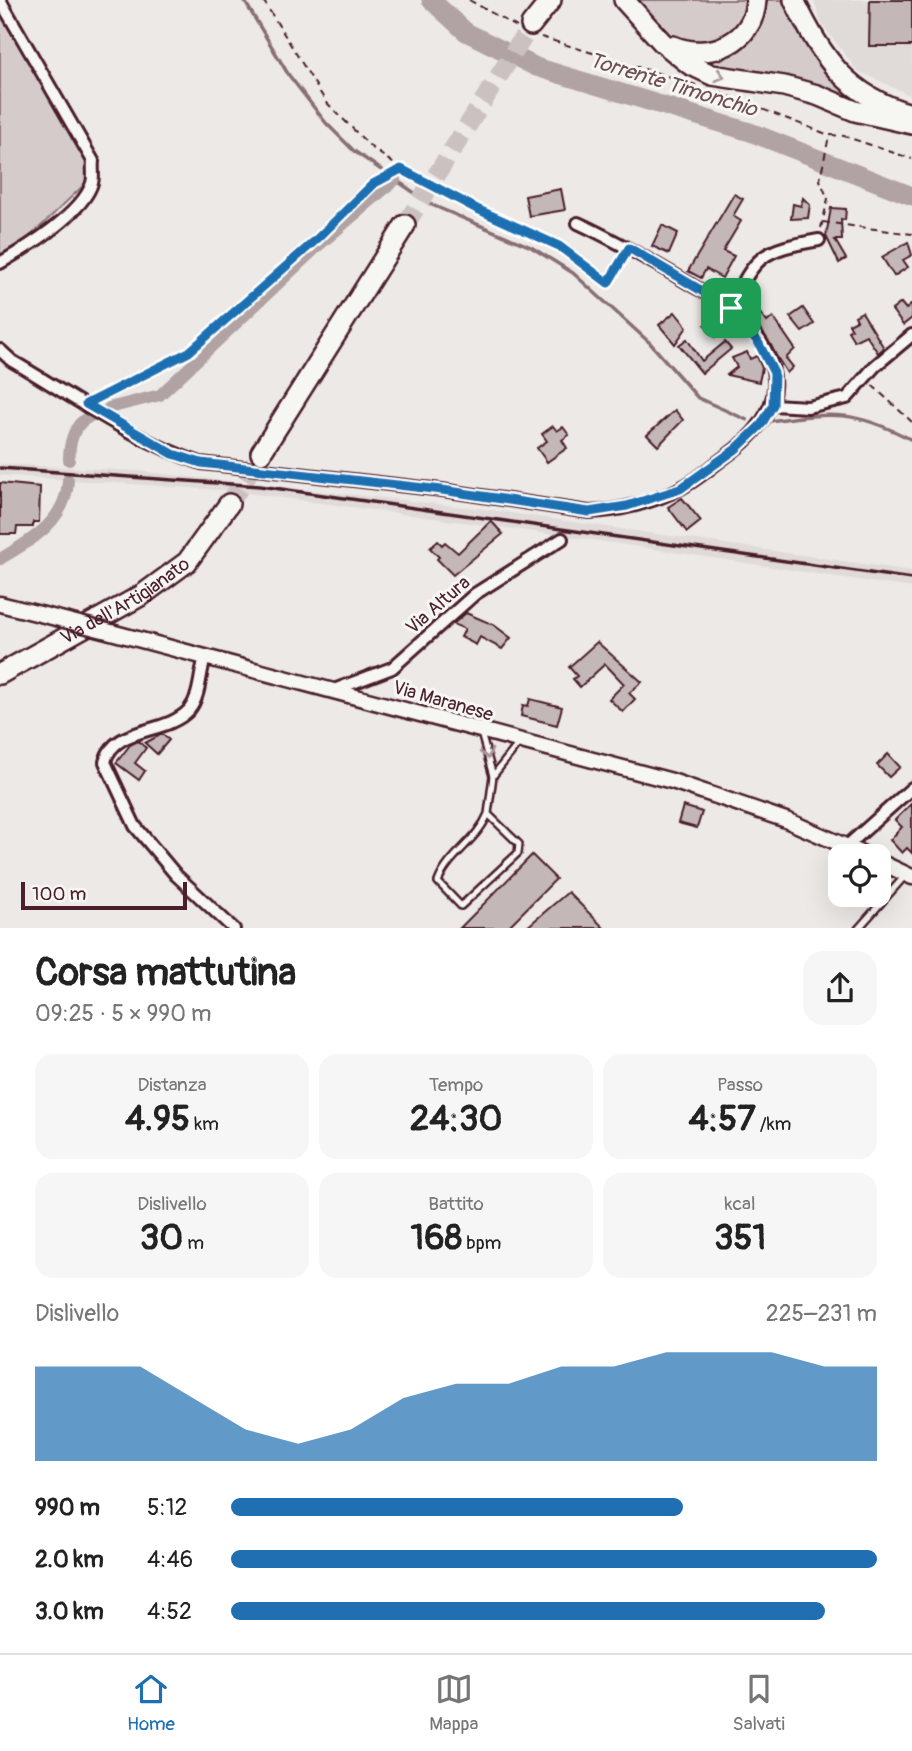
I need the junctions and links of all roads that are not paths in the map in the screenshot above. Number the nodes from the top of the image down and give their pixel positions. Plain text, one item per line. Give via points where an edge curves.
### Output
1 (0, 0) edge
2 (624, 0) edge
3 (756, 0) edge
4 (794, 3) edge
5 (662, 42) junction
6 (912, 114) edge
7 (912, 124) edge
8 (578, 223) dead end
9 (405, 225) tunnel mouth
10 (819, 240) road end
11 (0, 263) edge
12 (731, 308) junction
13 (912, 335) edge
14 (0, 350) edge
15 (771, 409) junction
16 (261, 453) tunnel mouth
17 (229, 504) tunnel mouth
18 (562, 538) dead end
19 (0, 604) edge
20 (205, 658) junction
21 (0, 674) edge
22 (334, 690) junction
23 (481, 732) junction
24 (520, 742) junction
25 (493, 776) junction
26 (912, 788) edge
27 (488, 814) junction
28 (842, 844) edge
29 (849, 844) edge
30 (891, 867) edge
31 (909, 875) edge
32 (233, 928) edge
33 (859, 928) edge

1 - 11 street via 93,161 92,184 79,202 53,228
2 - 5 highway
3 - 5 highway via 750,25 721,49 698,52
4 - 6 highway via 807,31 835,70 879,101
5 -> 7 highway via 712,75 784,86
8 - 12 street
9 - 16 highway
10 - 12 street via 775,248 754,265
12 - 15 street via 758,342 774,373
13 - 15 street via 847,398
14 - 15 street via 173,454 201,463 589,512 618,509 680,489 736,449
17 - 21 highway, Via dell'Artigianato via 187,562 142,595
18 - 22 street, Via Altura via 475,594 392,668
19 - 20 main road, Via Maranese, bridge
20 - 22 main road, Via Maranese
20 - 32 street via 196,698 188,710 178,719 118,741 105,762 135,825 176,874
22 - 23 main road, Via Maranese
23 - 24 main road, Via Maranese
23 -> 25 lane
24 - 25 lane
24 - 28 main road, Via Maranese via 672,781
25 - 27 lane
26 - 29 street
27 - 27 lane via 519,844 518,853 461,906 438,882 443,869 483,828
30 - 31 main road
31 - 33 lane

